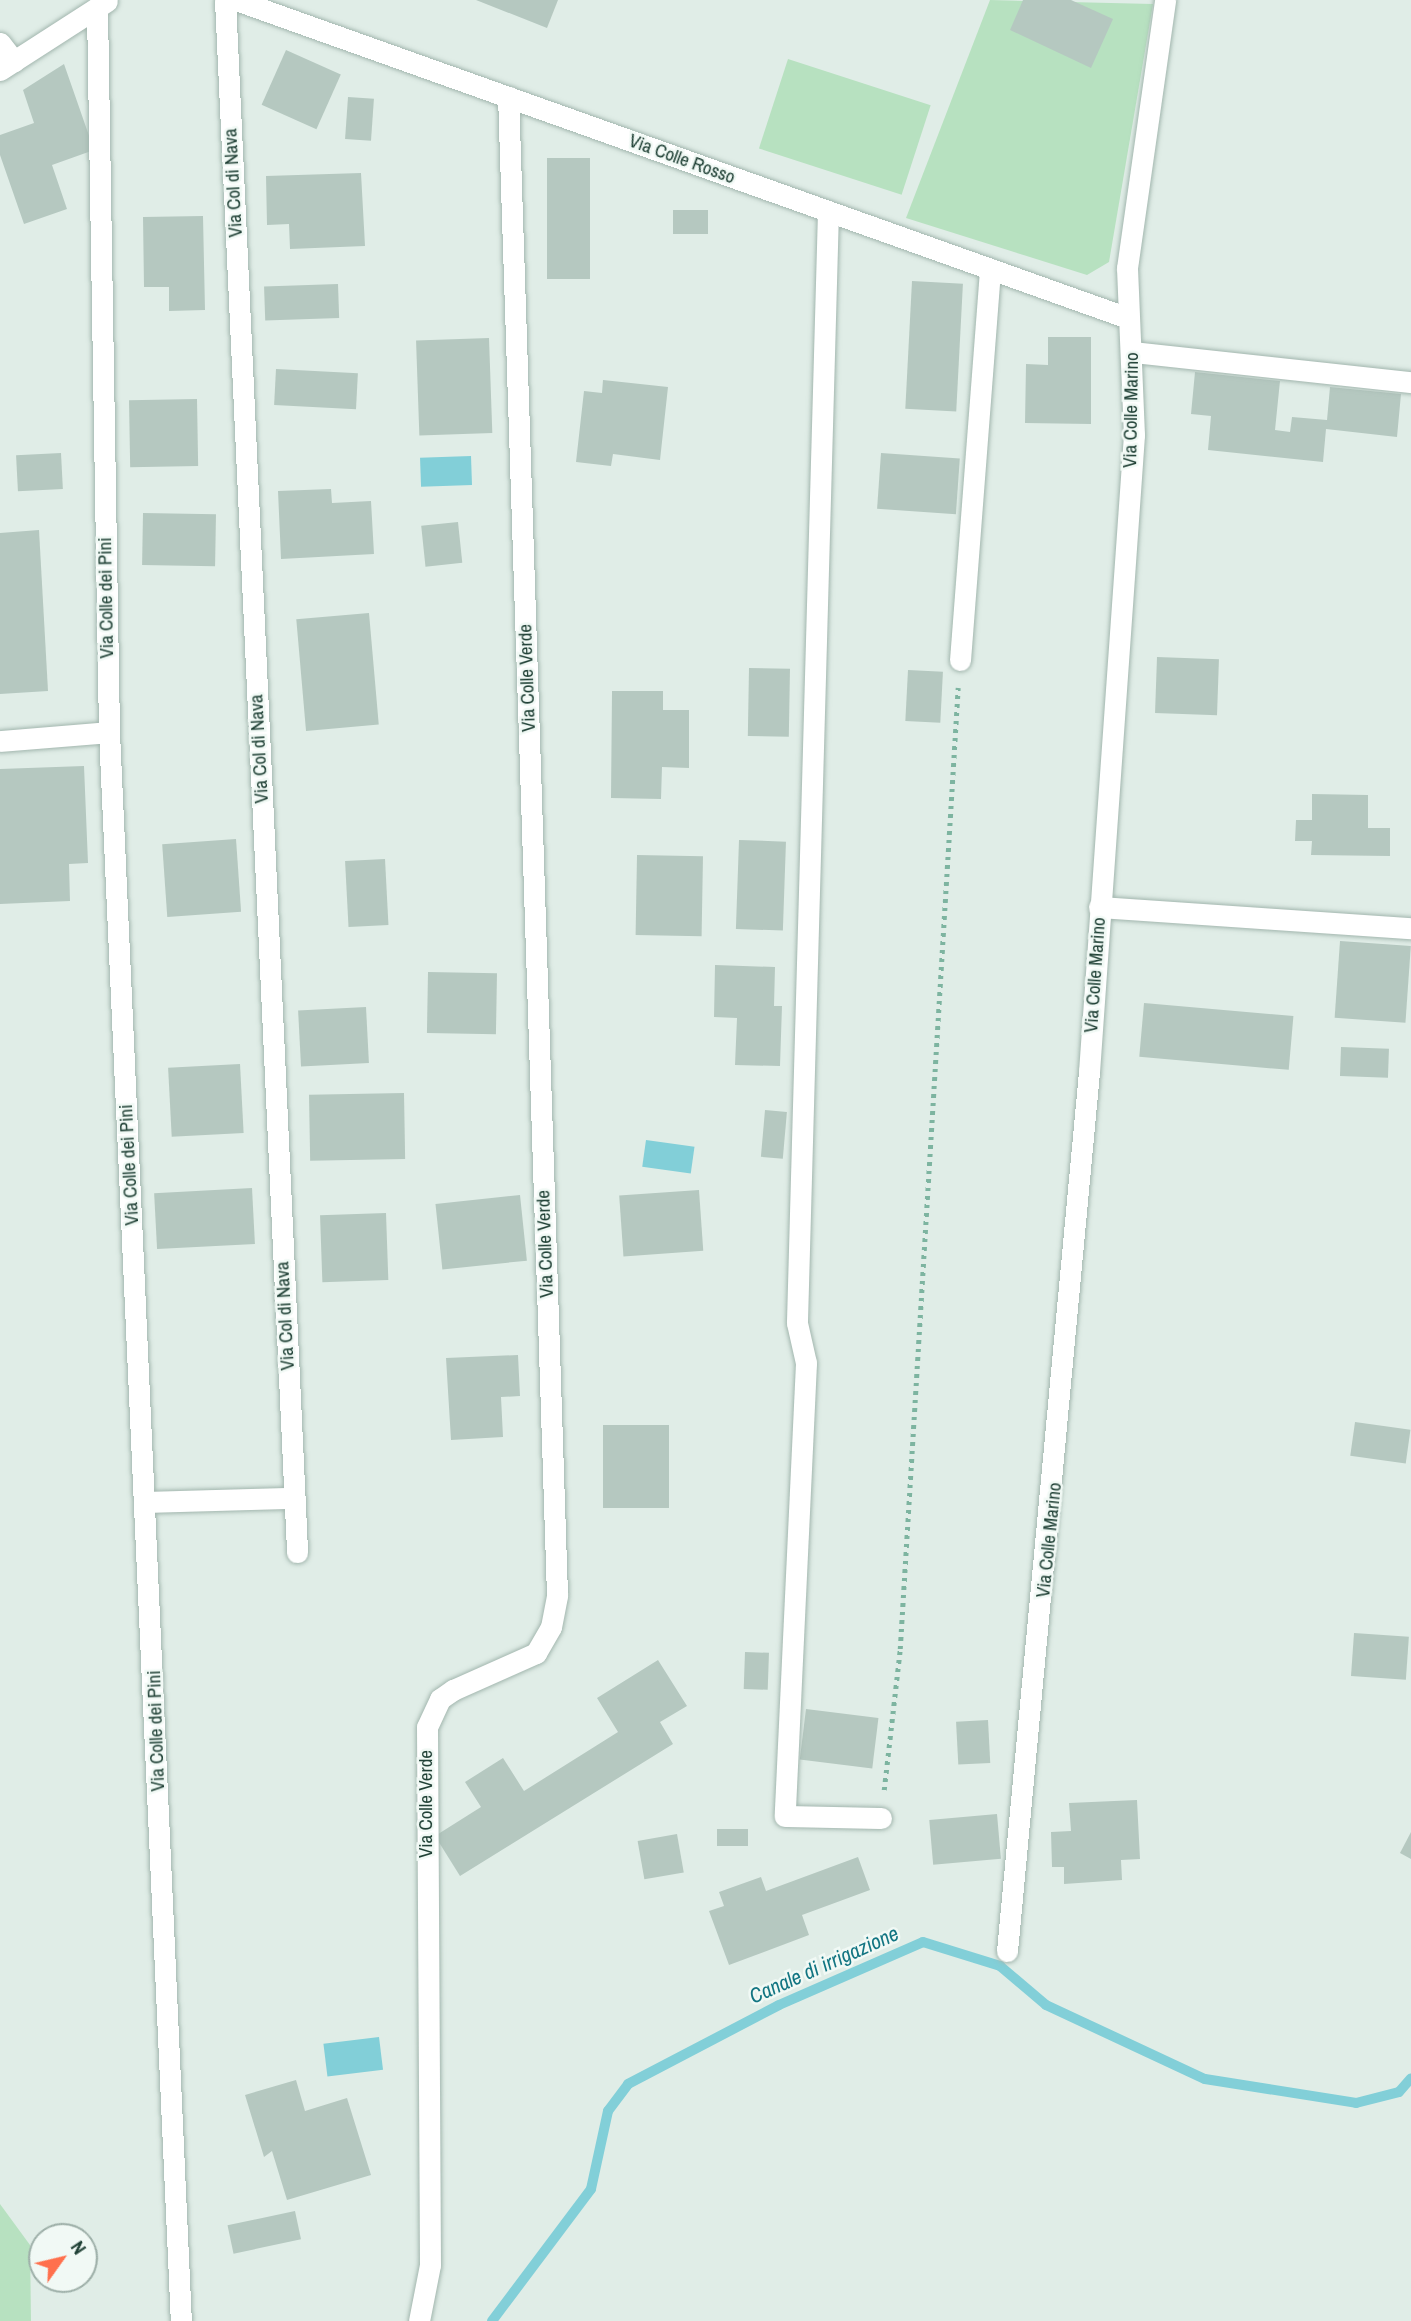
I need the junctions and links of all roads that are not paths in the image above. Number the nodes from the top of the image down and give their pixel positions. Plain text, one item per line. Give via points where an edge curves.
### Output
1 (225, 0) edge
2 (236, 0) edge
3 (1166, 0) edge
4 (103, 4) edge
5 (0, 43) edge
6 (7, 66) edge
7 (508, 97) junction
8 (828, 211) junction
9 (990, 269) junction
10 (1128, 318) junction
11 (1133, 352) junction
12 (1411, 382) edge
13 (960, 660) road end
14 (109, 732) junction
15 (0, 741) edge
16 (1099, 907) junction
17 (1411, 928) edge
18 (293, 1498) junction
19 (146, 1502) junction
20 (297, 1552) dead end
21 (881, 1818) road end
22 (1007, 1951) dead end
23 (181, 2321) edge
24 (419, 2321) edge

1 - 18 street, Via Col di Nava
2 - 7 street, Via Colle Rosso
3 - 10 street, Via Colle Marino via 1127,268
4 - 6 street
4 - 14 street, Via Colle dei Pini
5 - 6 street
7 - 8 street, Via Colle Rosso
7 - 24 street, Via Colle Verde via 557,1595 551,1627 536,1653 453,1690 440,1699 427,1727 430,2265
8 - 9 street, Via Colle Rosso
8 - 21 street via 797,1323 806,1363 785,1816
9 - 10 street, Via Colle Rosso
9 - 13 street
10 - 11 street, Via Colle Marino
11 - 12 street
11 - 16 street, Via Colle Marino via 1134,435
14 - 15 street
14 - 19 street, Via Colle dei Pini
16 - 17 street
16 - 22 street, Via Colle Marino via 1052,1509
18 - 19 street
18 - 20 street, Via Col di Nava
19 - 23 street, Via Colle dei Pini

